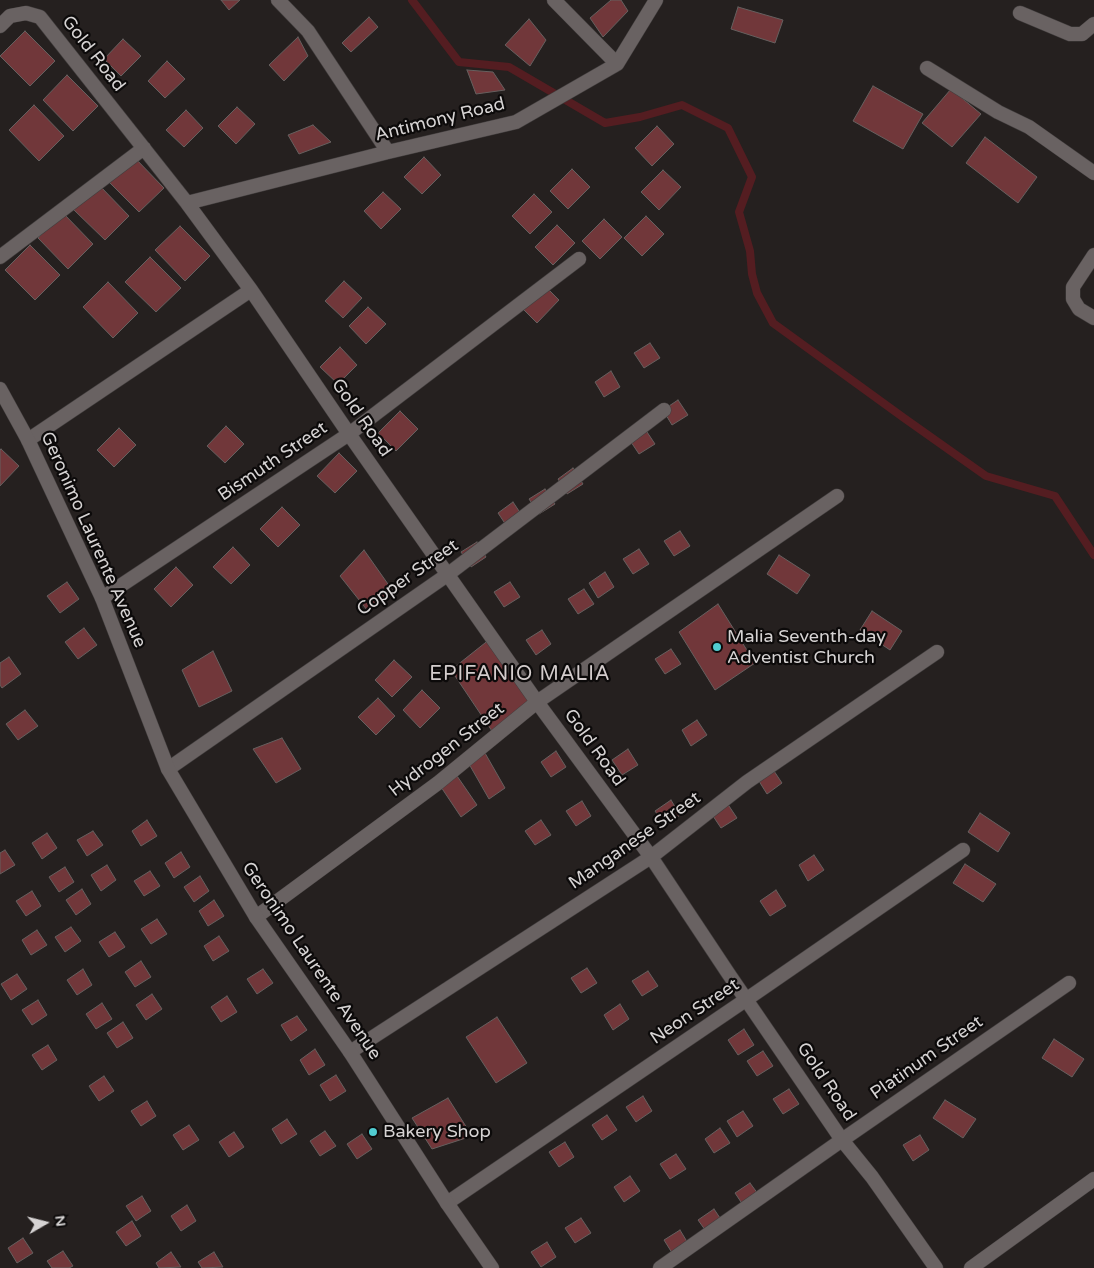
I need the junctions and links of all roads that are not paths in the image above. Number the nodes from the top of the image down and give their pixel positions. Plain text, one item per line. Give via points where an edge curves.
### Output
1 (278, 0) edge
2 (554, 0) edge
3 (656, 0) edge
4 (1020, 13) dead end
5 (1094, 24) edge
6 (0, 26) edge
7 (617, 64) junction
8 (927, 68) dead end
9 (144, 148) junction
10 (388, 152) junction
11 (1094, 172) edge
12 (187, 203) junction
13 (1094, 255) edge
14 (0, 257) edge
15 (579, 259) dead end
16 (251, 290) junction
17 (1094, 318) edge
18 (0, 389) edge
19 (664, 410) dead end
20 (349, 434) junction
21 (28, 440) junction
22 (837, 496) dead end
23 (447, 575) junction
24 (102, 598) junction
25 (937, 652) dead end
26 (537, 702) junction
27 (168, 769) junction
28 (963, 850) dead end
29 (651, 857) junction
30 (256, 917) junction
31 (1069, 983) dead end
32 (747, 999) junction
33 (350, 1052) junction
34 (842, 1140) junction
35 (1094, 1179) edge
36 (447, 1203) junction
37 (492, 1268) edge
38 (660, 1268) edge
39 (936, 1268) edge
40 (971, 1268) edge

1 - 10 street via 308,31
2 - 7 street
3 - 7 street, Antimony Road
4 - 5 street via 1070,34 1082,34
6 - 9 street, Gold Road via 10,16 26,13 40,17
7 - 10 street, Antimony Road via 516,122
8 - 11 street via 998,112 1029,127
9 - 12 street, Gold Road
9 - 14 street
10 - 12 street, Antimony Road
12 - 16 street, Gold Road
13 - 17 street via 1073,287 1073,299 1079,309
15 - 20 street, Bismuth Street
16 - 20 street, Gold Road
16 - 21 street
18 - 21 street, Geronimo Laurente Avenue
19 - 23 street, Copper Street
20 - 23 street, Gold Road
20 - 24 street, Bismuth Street
21 - 24 street, Geronimo Laurente Avenue
22 - 26 street, Hydrogen Street
23 - 26 street, Gold Road
23 - 27 street, Copper Street
24 - 27 street, Geronimo Laurente Avenue
25 - 29 street, Manganese Street via 747,782
26 - 29 street, Gold Road
26 - 30 street, Hydrogen Street via 438,783
27 - 30 street, Geronimo Laurente Avenue
28 - 32 street, Neon Street
29 - 32 street, Gold Road
29 - 33 street, Manganese Street
30 - 33 street, Geronimo Laurente Avenue
31 - 34 street, Platinum Street
32 - 34 street, Gold Road
32 - 36 street, Neon Street
33 - 36 street, Geronimo Laurente Avenue
34 - 38 street, Platinum Street
34 - 39 street, Gold Road
35 - 40 street
36 - 37 street, Geronimo Laurente Avenue

